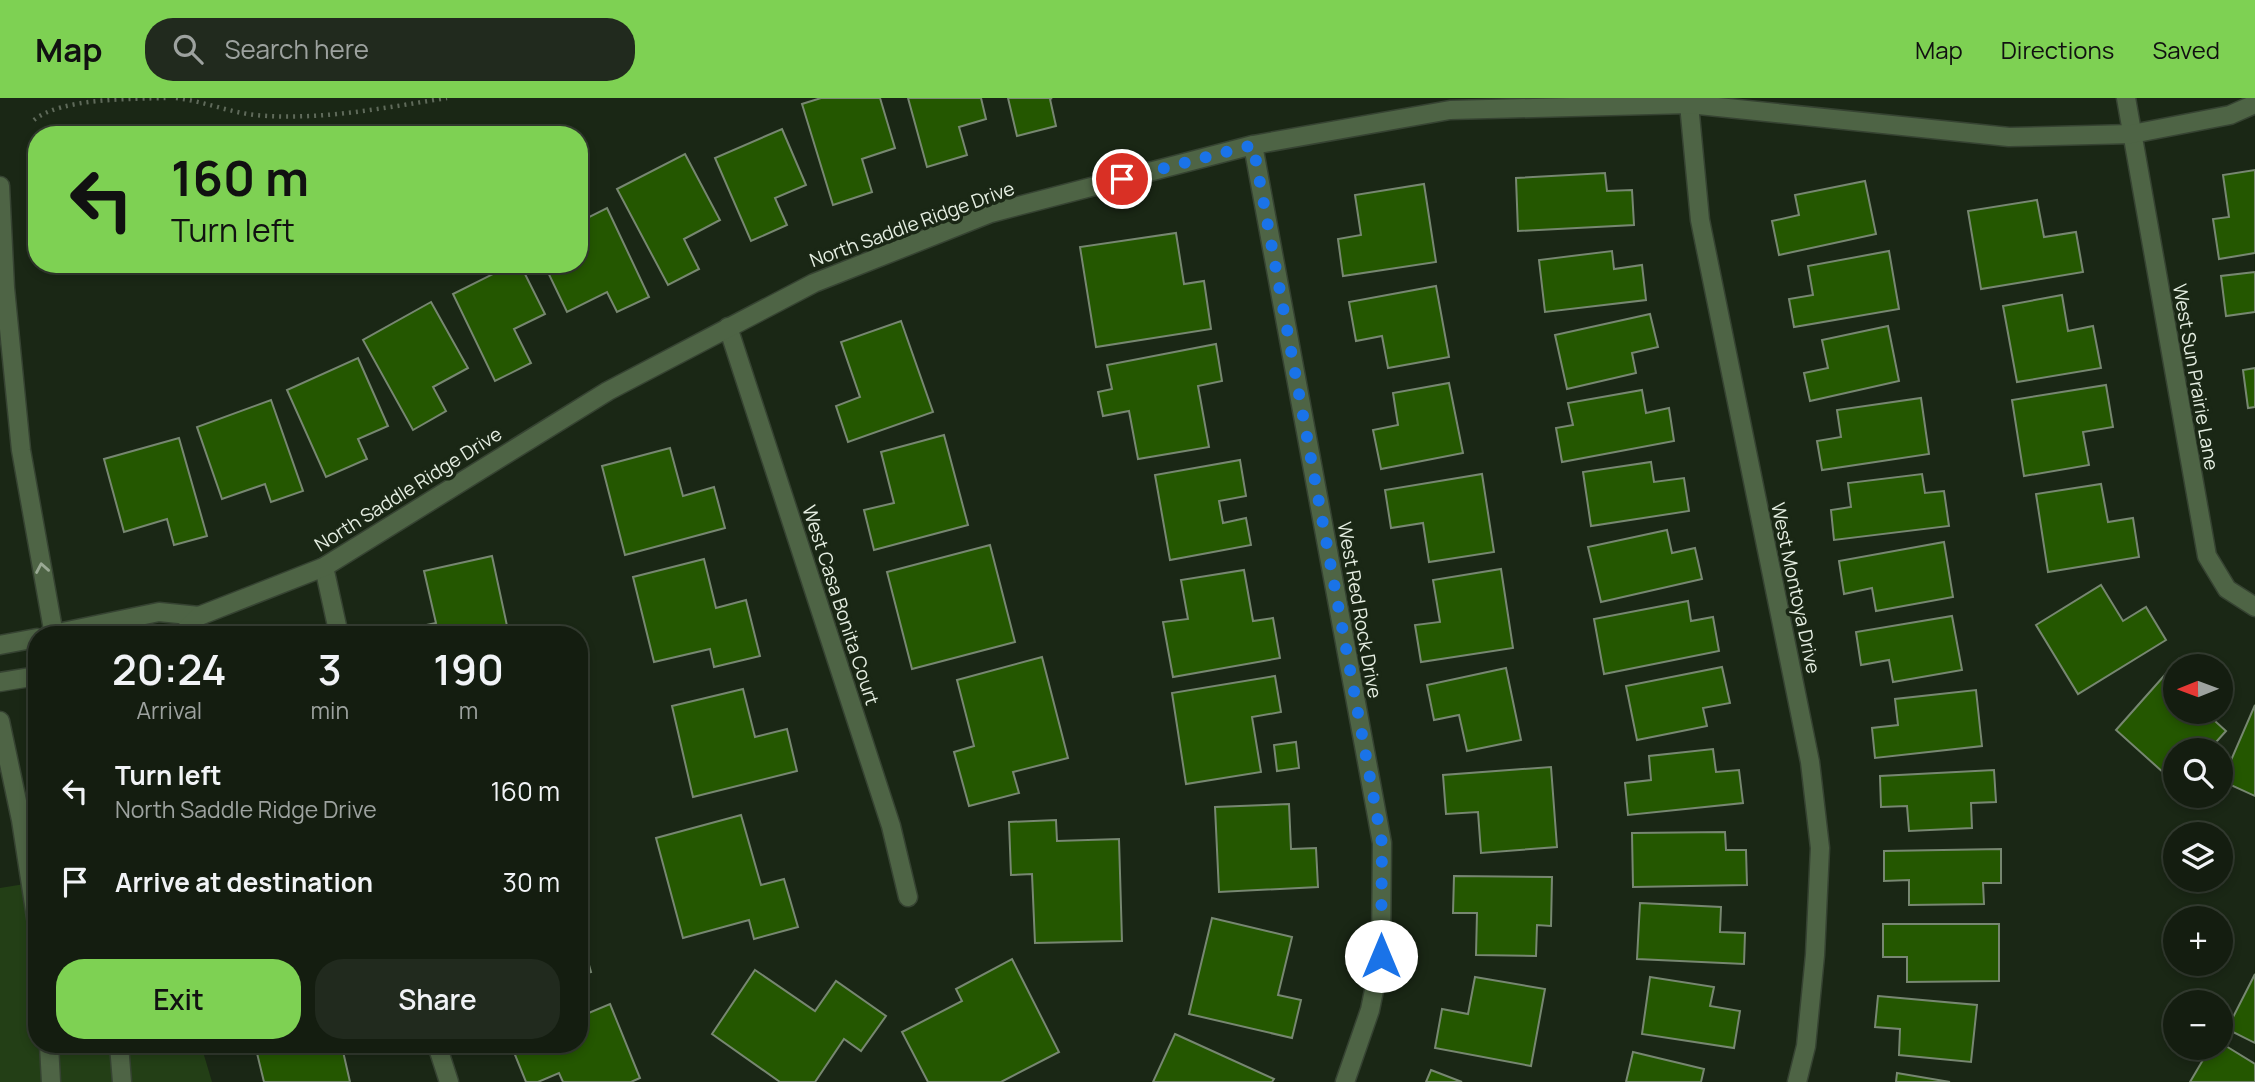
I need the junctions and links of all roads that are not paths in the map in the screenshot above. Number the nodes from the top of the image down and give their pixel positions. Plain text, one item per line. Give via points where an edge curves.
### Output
1 (2126, 98) edge
2 (1689, 104) junction
3 (2255, 104) edge
4 (2132, 134) junction
5 (1253, 145) junction
6 (0, 186) edge
7 (728, 327) junction
8 (324, 567) junction
9 (2255, 607) edge
10 (199, 616) junction
11 (47, 626) edge
12 (94, 626) edge
13 (190, 626) edge
14 (338, 626) edge
15 (28, 640) edge
16 (0, 646) edge
17 (28, 677) edge
18 (0, 682) edge
19 (0, 721) edge
20 (28, 866) edge
21 (908, 897) dead end
22 (49, 1053) edge
23 (120, 1053) edge
24 (440, 1053) edge
25 (51, 1082) edge
26 (122, 1082) edge
27 (449, 1082) edge
28 (1345, 1082) edge
29 (1797, 1082) edge

1 - 4 street, West Sun Prairie Lane
2 - 4 street, North Saddle Ridge Drive via 2009,137
2 - 5 street, North Saddle Ridge Drive via 1450,110
2 - 29 street, West Montoya Drive via 1700,220 1810,762 1820,848 1815,955 1806,1046
3 - 4 street, North Saddle Ridge Drive via 2230,115
4 - 9 street, West Sun Prairie Lane via 2207,556 2227,589
5 - 7 street, North Saddle Ridge Drive via 991,214 814,283
5 - 28 street, West Red Rock Drive via 1382,843 1381,956 1370,1010
11 -> 6 street via 21,450
7 - 8 street, North Saddle Ridge Drive via 608,391
7 - 21 street, West Casa Bonita Court via 891,826
8 - 10 street, North Saddle Ridge Drive
8 - 14 street
10 - 12 street, North Saddle Ridge Drive via 159,612
10 - 13 street, North Saddle Ridge Drive
15 - 16 street, North Saddle Ridge Drive
17 - 18 street
19 - 20 street
22 - 25 street
23 - 26 street
24 - 27 street

